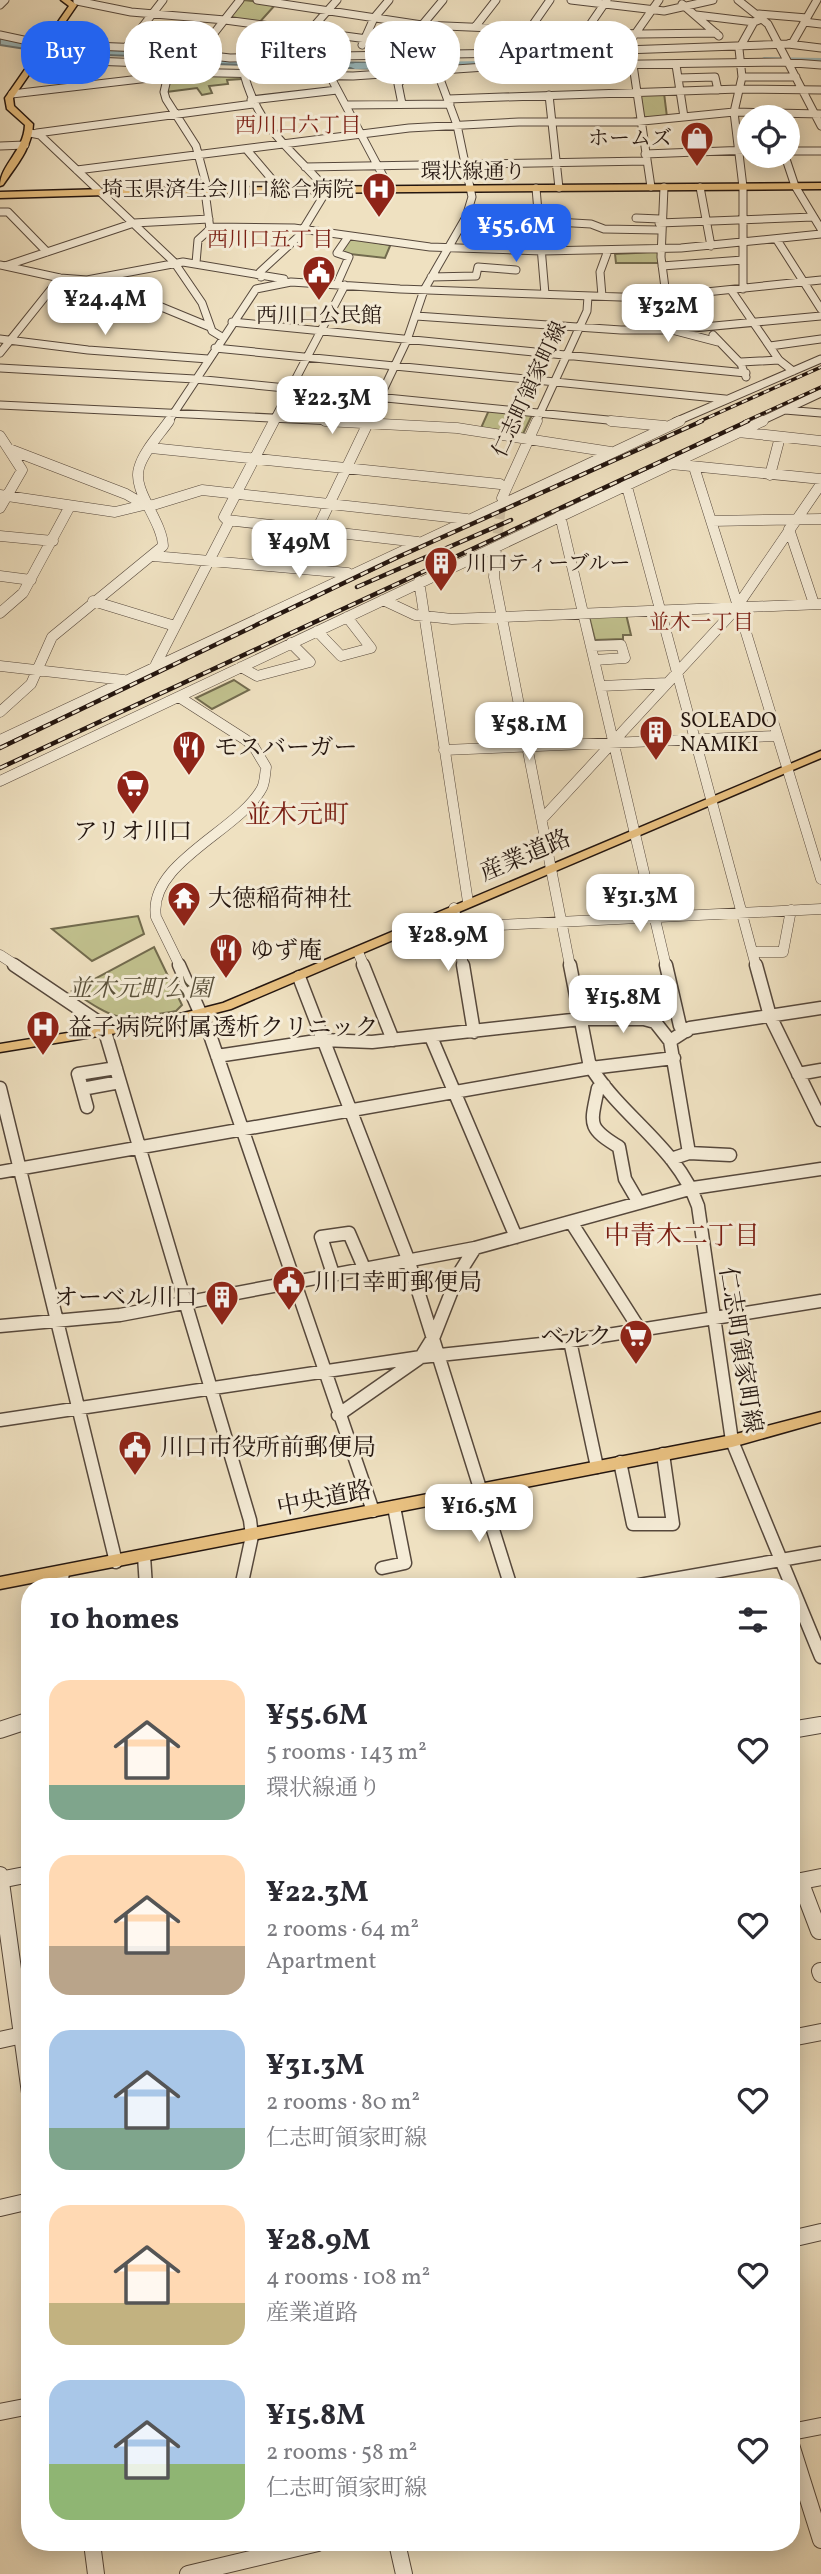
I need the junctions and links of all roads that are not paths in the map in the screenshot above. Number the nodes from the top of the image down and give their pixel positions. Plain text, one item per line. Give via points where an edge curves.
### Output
1 (65, 0) edge
2 (163, 0) edge
3 (240, 0) edge
4 (257, 0) edge
5 (337, 0) edge
6 (389, 0) edge
7 (443, 0) edge
8 (496, 0) edge
9 (550, 0) edge
10 (571, 0) edge
11 (659, 0) edge
12 (675, 0) edge
13 (713, 0) edge
14 (738, 0) edge
15 (817, 0) edge
16 (76, 2) edge
17 (605, 2) edge
18 (686, 6) junction
19 (652, 9) junction
20 (328, 10) junction
21 (150, 14) junction
22 (696, 15) junction
23 (761, 17) junction
24 (374, 18) junction
25 (225, 20) junction
26 (806, 20) junction
27 (63, 21) edge
28 (145, 21) edge
29 (318, 21) edge
30 (373, 21) edge
31 (395, 21) edge
32 (425, 21) edge
33 (480, 21) edge
34 (534, 21) edge
35 (592, 21) edge
36 (236, 22) edge
37 (754, 22) junction
38 (222, 24) edge
39 (821, 24) edge
40 (638, 31) edge
41 (716, 33) junction
42 (638, 34) edge
43 (0, 36) edge
44 (365, 42) edge
45 (21, 43) edge
46 (784, 45) junction
47 (821, 48) edge
48 (638, 51) edge
49 (739, 56) junction
50 (351, 57) edge
51 (354, 57) junction
52 (365, 57) edge
53 (821, 59) edge
54 (638, 60) edge
55 (786, 60) junction
56 (638, 65) edge
57 (677, 65) junction
58 (821, 65) edge
59 (742, 77) junction
60 (796, 77) junction
61 (678, 78) junction
62 (124, 79) edge
63 (21, 82) edge
64 (167, 84) edge
65 (247, 84) edge
66 (334, 84) edge
67 (398, 84) edge
68 (442, 84) edge
69 (635, 84) edge
70 (739, 89) junction
71 (337, 90) junction
72 (718, 90) junction
73 (802, 90) junction
74 (821, 90) edge
75 (0, 91) edge
76 (680, 91) junction
77 (13, 93) junction
78 (636, 93) junction
79 (549, 95) junction
80 (449, 101) junction
81 (252, 102) junction
82 (402, 104) junction
83 (4, 105) edge
84 (346, 105) junction
85 (734, 112) junction
86 (737, 112) edge
87 (177, 114) junction
88 (800, 114) edge
89 (818, 114) edge
90 (684, 117) junction
91 (552, 121) junction
92 (639, 122) junction
93 (457, 125) junction
94 (821, 126) edge
95 (33, 133) junction
96 (362, 135) junction
97 (737, 140) edge
98 (25, 145) junction
99 (284, 145) junction
100 (0, 146) edge
101 (247, 150) junction
102 (737, 150) edge
103 (800, 150) edge
104 (821, 151) edge
105 (198, 156) junction
106 (645, 158) junction
107 (556, 163) junction
108 (466, 164) junction
109 (378, 165) junction
110 (305, 167) junction
111 (740, 168) edge
112 (789, 168) edge
113 (5, 169) edge
114 (77, 170) junction
115 (0, 183) edge
116 (795, 186) junction
117 (821, 186) edge
118 (650, 187) junction
119 (664, 187) junction
120 (700, 187) junction
121 (743, 187) junction
122 (471, 188) junction
123 (536, 188) junction
124 (559, 188) junction
125 (390, 189) junction
126 (281, 190) junction
127 (327, 190) junction
128 (207, 191) junction
129 (100, 192) junction
130 (0, 195) edge
131 (0, 212) edge
132 (466, 217) junction
133 (813, 217) junction
134 (636, 218) dead end
135 (743, 220) junction
136 (705, 221) junction
137 (539, 222) junction
138 (134, 223) junction
139 (209, 223) junction
140 (659, 224) junction
141 (302, 229) junction
142 (821, 231) edge
143 (348, 237) junction
144 (777, 240) junction
145 (744, 243) junction
146 (711, 246) junction
147 (448, 248) junction
148 (514, 249) junction
149 (541, 250) junction
150 (661, 250) junction
151 (47, 252) junction
152 (607, 253) junction
153 (743, 260) junction
154 (174, 262) junction
155 (195, 262) junction
156 (2, 265) edge
157 (663, 266) junction
158 (516, 270) junction
159 (261, 274) junction
160 (431, 277) junction
161 (60, 278) junction
162 (109, 278) junction
163 (508, 280) dead end
164 (821, 280) edge
165 (291, 282) junction
166 (803, 282) junction
167 (341, 285) junction
168 (256, 289) junction
169 (743, 289) junction
170 (424, 290) junction
171 (731, 290) junction
172 (545, 294) junction
173 (588, 296) junction
174 (601, 296) junction
175 (665, 297) junction
176 (821, 309) edge
177 (416, 316) junction
178 (821, 316) edge
179 (232, 322) junction
180 (752, 322) junction
181 (708, 325) junction
182 (210, 327) junction
183 (579, 327) junction
184 (672, 330) junction
185 (321, 331) junction
186 (222, 337) junction
187 (0, 339) edge
188 (821, 339) edge
189 (10, 340) junction
190 (407, 340) junction
191 (718, 342) junction
192 (769, 346) junction
193 (215, 348) junction
194 (0, 353) edge
195 (566, 355) junction
196 (307, 357) junction
197 (208, 359) junction
198 (821, 359) edge
199 (779, 360) junction
200 (741, 362) junction
201 (395, 366) junction
202 (0, 368) edge
203 (793, 371) junction
204 (746, 373) junction
205 (195, 379) junction
206 (553, 382) junction
207 (291, 389) junction
208 (747, 390) junction
209 (821, 393) edge
210 (380, 398) junction
211 (725, 400) junction
212 (0, 405) edge
213 (784, 410) junction
214 (174, 412) junction
215 (539, 413) junction
216 (821, 413) edge
217 (276, 418) junction
218 (368, 423) junction
219 (667, 426) junction
220 (737, 432) junction
221 (0, 436) edge
222 (780, 437) junction
223 (821, 441) edge
224 (525, 443) junction
225 (151, 448) junction
226 (611, 452) junction
227 (12, 454) junction
228 (0, 456) edge
229 (255, 458) junction
230 (667, 464) junction
231 (694, 467) junction
232 (346, 468) junction
233 (770, 475) junction
234 (821, 481) edge
235 (626, 483) junction
236 (500, 484) junction
237 (237, 494) junction
238 (4, 495) edge
239 (506, 499) junction
240 (329, 504) junction
241 (147, 505) junction
242 (70, 506) junction
243 (0, 508) edge
244 (495, 508) junction
245 (560, 515) junction
246 (469, 519) junction
247 (796, 519) junction
248 (821, 519) edge
249 (227, 520) junction
250 (712, 521) junction
251 (317, 530) junction
252 (789, 530) junction
253 (0, 536) edge
254 (53, 541) junction
255 (418, 542) junction
256 (499, 545) junction
257 (153, 556) junction
258 (209, 560) junction
259 (299, 567) junction
260 (349, 573) junction
261 (0, 576) edge
262 (31, 580) junction
263 (419, 581) junction
264 (383, 600) junction
265 (93, 601) junction
266 (817, 604) edge
267 (736, 607) junction
268 (660, 610) junction
269 (502, 612) junction
270 (0, 613) edge
271 (584, 613) junction
272 (347, 617) junction
273 (424, 617) junction
274 (175, 626) junction
275 (317, 631) junction
276 (291, 643) junction
277 (592, 646) junction
278 (595, 660) junction
279 (156, 664) junction
280 (0, 666) edge
281 (242, 667) junction
282 (38, 670) junction
283 (676, 674) junction
284 (124, 680) junction
285 (667, 683) junction
286 (601, 686) junction
287 (179, 697) junction
288 (0, 712) edge
289 (776, 736) junction
290 (0, 740) edge
291 (694, 740) junction
292 (613, 743) junction
293 (528, 747) junction
294 (444, 750) junction
295 (821, 754) edge
296 (787, 768) junction
297 (0, 781) edge
298 (711, 799) junction
299 (542, 819) junction
300 (634, 832) junction
301 (552, 866) junction
302 (821, 879) edge
303 (468, 902) junction
304 (454, 908) junction
305 (821, 909) edge
306 (791, 910) junction
307 (742, 913) junction
308 (653, 917) junction
309 (563, 922) junction
310 (457, 927) junction
311 (358, 952) junction
312 (753, 952) junction
313 (0, 955) edge
314 (299, 977) junction
315 (821, 1008) edge
316 (202, 1013) junction
317 (770, 1016) junction
318 (581, 1019) junction
319 (105, 1031) junction
320 (687, 1031) junction
321 (474, 1032) junction
322 (431, 1037) junction
323 (323, 1040) junction
324 (393, 1041) junction
325 (670, 1041) junction
326 (0, 1048) edge
327 (217, 1056) junction
328 (674, 1058) junction
329 (116, 1068) junction
330 (591, 1068) junction
331 (821, 1070) edge
332 (798, 1074) junction
333 (120, 1082) junction
334 (604, 1084) junction
335 (0, 1088) edge
336 (82, 1088) junction
337 (454, 1093) junction
338 (87, 1107) dead end
339 (351, 1111) junction
340 (821, 1121) edge
341 (243, 1129) junction
342 (139, 1149) junction
343 (689, 1153) junction
344 (730, 1155) dead end
345 (671, 1159) junction
346 (20, 1169) junction
347 (821, 1169) edge
348 (0, 1172) edge
349 (692, 1188) junction
350 (639, 1203) junction
351 (571, 1222) junction
352 (516, 1237) junction
353 (475, 1248) junction
354 (408, 1259) junction
355 (364, 1268) junction
356 (333, 1273) junction
357 (293, 1281) junction
358 (821, 1301) edge
359 (184, 1302) junction
360 (714, 1318) junction
361 (58, 1321) junction
362 (0, 1326) edge
363 (640, 1330) junction
364 (434, 1336) junction
365 (570, 1341) junction
366 (421, 1357) junction
367 (440, 1357) junction
368 (324, 1372) junction
369 (210, 1390) junction
370 (78, 1409) junction
371 (338, 1415) junction
372 (821, 1417) edge
373 (0, 1420) edge
374 (732, 1441) junction
375 (663, 1454) junction
376 (620, 1462) junction
377 (597, 1467) junction
378 (481, 1490) junction
379 (394, 1507) junction
380 (373, 1511) junction
381 (252, 1536) junction
382 (821, 1552) edge
383 (144, 1556) junction
384 (781, 1560) junction
385 (116, 1562) junction
386 (382, 1568) dead end
387 (65, 1578) edge
388 (145, 1578) edge
389 (243, 1578) edge
390 (508, 1578) edge
391 (679, 1578) edge
392 (788, 1578) edge
393 (21, 1582) edge
394 (0, 1583) edge
395 (800, 1606) edge
396 (821, 1657) edge
397 (21, 1723) edge
398 (821, 1725) edge
399 (800, 1728) edge
400 (0, 1730) edge
401 (21, 1875) edge
402 (821, 1877) edge
403 (0, 1878) edge
404 (800, 1881) edge
405 (800, 1892) edge
406 (819, 1931) dead end
407 (21, 2005) edge
408 (821, 2032) edge
409 (21, 2036) edge
410 (800, 2036) edge
411 (0, 2040) edge
412 (21, 2204) edge
413 (0, 2208) edge
414 (821, 2232) edge
415 (800, 2237) edge
416 (21, 2408) edge
417 (0, 2412) edge
418 (821, 2426) edge
419 (800, 2430) edge
420 (800, 2473) edge
421 (821, 2539) edge
422 (93, 2551) edge
423 (284, 2551) edge
424 (399, 2551) edge
425 (96, 2574) edge
426 (188, 2574) edge
427 (404, 2574) edge

1 - 16 main road
2 - 21 street
3 - 25 street
4 - 20 street
5 - 20 street
6 - 24 street
7 - 32 street
8 - 33 street
9 - 34 street
10 - 17 street
11 - 19 street
12 - 18 street
13 - 18 street
14 - 23 street
15 - 26 street
16 - 21 street
16 - 27 main road
17 - 19 street
17 - 35 street
18 - 19 street
18 - 22 street
19 - 40 street
20 - 24 street
20 - 29 street
21 - 25 street
21 - 28 street
22 - 37 street
22 - 41 street
23 - 26 street
23 - 37 street
23 - 46 street
24 - 30 street
24 - 31 street
25 - 36 street
25 - 38 street
26 - 39 street
26 - 46 street via 793,42
37 - 49 street
41 - 42 street
41 - 49 street
43 - 45 street
44 - 51 street
46 - 47 street
46 - 49 street
46 - 55 street
48 - 49 street
49 - 54 street
49 - 55 street
49 - 57 street
49 - 59 street
50 - 51 street
51 - 52 street
53 - 55 street
55 - 58 street
55 - 60 street
56 - 57 street
57 - 61 street
59 - 60 street
59 - 70 street
60 - 73 street
61 - 72 street via 715,77
61 - 76 street
62 - 77 street
63 - 77 main road
64 - 87 street via 166,99
65 - 81 street
66 - 71 street
67 - 82 street
68 - 80 street
69 - 78 street
70 - 72 street
70 - 73 street
70 - 85 street
71 - 81 street
71 - 84 street
72 - 76 street
73 - 74 street
73 - 89 street
75 - 77 street
76 - 78 street
76 - 90 street
77 - 83 main road
78 - 79 street
78 - 92 street
79 - 80 street
79 - 91 street
80 - 82 street
80 - 93 street
81 - 87 street
81 - 99 street via 268,130
82 - 84 street
83 - 95 main road via 29,124
84 - 96 street
85 - 86 street
85 - 90 street
85 - 97 street
87 - 95 street
87 - 105 street
88 - 89 street
89 - 94 street
90 - 92 street
91 - 92 street
91 - 93 street
91 - 107 street
92 - 106 street
93 - 96 street
93 - 108 street
95 - 98 main road
95 - 114 street
96 - 99 street
96 - 109 street
98 - 100 street
98 - 113 main road
99 - 101 street
99 - 110 street
101 - 105 street
101 - 126 street
102 - 106 street
103 - 104 street
105 - 114 street
105 - 128 street
106 - 107 street
106 - 118 street
107 - 108 street
107 - 124 street
108 - 109 street
108 - 122 street
109 - 110 street
109 - 125 street
110 - 127 street
111 - 121 street
112 - 116 street
113 - 115 main road
114 - 129 street
116 - 117 main road, 環状線通り
116 - 121 main road, 環状線通り
116 - 133 street
118 - 119 main road, 環状線通り
118 - 124 main road, 環状線通り
119 - 120 main road, 環状線通り
119 - 140 street
120 - 121 main road, 環状線通り
120 - 136 street
121 - 135 street
122 - 123 main road, 環状線通り
122 - 125 main road, 環状線通り
122 - 132 street
123 - 124 main road, 環状線通り
123 - 137 street
125 - 127 main road, 環状線通り
126 - 127 main road, 環状線通り
126 - 128 main road, 環状線通り
127 - 141 street
128 - 129 main road, 環状線通り
128 - 139 street
129 - 130 main road, 環状線通り
129 - 138 street
131 - 151 street via 8,212
132 - 137 street
132 - 147 street
133 - 135 street
133 - 142 street
134 - 140 street
135 - 136 street
135 - 145 street
136 - 140 street
136 - 146 street
137 - 140 street via 591,224 604,229
137 - 149 street
138 - 139 street
138 - 151 street
138 - 154 street
139 - 141 street
139 - 155 street via 210,229 198,240
140 - 150 street
141 - 143 street
141 - 159 street
142 - 144 street
143 - 147 street
143 - 167 street via 337,253 349,257
144 - 145 street
144 - 166 street
145 - 146 street
145 - 153 street
146 - 150 street
147 - 148 street
147 - 160 street
148 - 149 street
148 - 158 street
149 - 152 street
149 - 172 street
150 - 152 street
150 - 157 street
151 - 156 street
152 - 174 street via 600,272
153 - 157 street
153 - 169 street
154 - 155 street
154 - 162 street
154 - 182 street via 202,303
155 - 159 street
156 - 161 street
157 - 175 street
158 - 160 street via 478,267 476,276
158 - 163 street
159 - 165 street
159 - 168 street
160 - 170 street
161 - 162 street
161 - 189 street
162 - 182 street via 125,292
164 - 166 street
165 - 167 street
165 - 168 street
166 - 169 street
166 - 176 street
167 - 170 street
167 - 185 street
168 - 179 street
169 - 171 street
170 - 172 street
170 - 177 street
171 - 175 street
171 - 180 street
172 - 173 street
173 - 174 street
173 - 183 street, 仁志町領家町線
174 - 175 street
175 - 184 street
177 - 183 street
177 - 190 street
178 - 180 street
179 - 185 street
179 - 186 street
180 - 181 street
180 - 192 street
181 - 184 street
181 - 191 street
182 - 186 street
183 - 184 street
183 - 195 street, 仁志町領家町線
184 - 191 street
185 - 190 street
185 - 196 street
186 - 193 street
187 - 189 street
188 - 192 street
189 - 194 street
189 - 197 street
190 - 195 street
190 - 201 street
191 - 200 street
192 - 199 street
193 - 196 street
193 - 197 street
195 - 204 street
195 - 206 street, 仁志町領家町線
196 - 201 street
196 - 207 street
197 - 205 street
198 - 203 street
199 - 200 street
199 - 203 street
200 - 204 street
201 - 206 street
201 - 210 street
202 - 205 street
203 - 208 street
204 - 208 street
205 - 207 street
205 - 214 street
206 - 211 street
206 - 215 street, 仁志町領家町線
207 - 210 street
207 - 217 street
208 - 211 street
209 - 213 street
210 - 215 street
210 - 218 street
211 - 219 street
212 - 214 street
213 - 216 street
213 - 220 street
214 - 217 street
214 - 225 street
215 - 219 street
215 - 224 street, 仁志町領家町線
217 - 218 street
217 - 229 street
218 - 224 street via 464,429
218 - 232 street
219 - 226 street
220 - 222 street
220 - 230 street
221 - 227 street
222 - 223 street
222 - 233 street
224 - 226 street
224 - 236 street
224 - 239 street via 526,455
225 - 229 street
225 - 241 street via 137,478
226 - 239 street
227 - 228 street
227 - 238 street via 22,470
227 - 241 street
229 - 232 street
229 - 237 street
230 - 231 street
230 - 235 street
231 - 233 street
231 - 250 street
232 - 236 street
232 - 240 street
233 - 234 street
234 - 247 street
235 - 245 street
235 - 268 street
236 - 244 street
237 - 240 street
237 - 241 street via 202,490
237 - 249 street via 224,517
238 - 242 street
238 - 243 street
239 - 244 street
240 - 246 street
240 - 251 street
241 - 242 street via 115,512
241 - 257 street via 164,542
242 - 254 street
244 - 246 street
245 - 256 street
245 - 271 street
246 - 255 street
247 - 248 street
247 - 250 street
247 - 252 street
249 - 251 street
249 - 258 street
250 - 267 street
251 - 255 street
251 - 259 street
252 - 266 street
252 - 267 street
253 - 254 street
254 - 262 street
255 - 260 street
256 - 263 street
256 - 269 street, 仁志町領家町線 via 494,577
257 - 258 street
257 - 265 street
258 - 259 street
258 - 274 street
259 - 260 street
260 - 279 street
261 - 262 street
262 - 270 street
263 - 264 street
263 - 273 street
264 - 272 street
264 - 273 street
265 - 274 street
265 - 282 street via 52,637
266 - 267 street
267 - 268 street
267 - 283 street
267 - 289 street
268 - 271 street
268 - 283 street
269 - 271 street
269 - 273 street
269 - 293 street, 仁志町領家町線
271 - 277 street
272 - 275 street
272 - 275 street via 371,648 341,656
273 - 294 street
274 - 279 street
275 - 276 street
276 - 281 street
276 - 281 street via 310,662 257,676
277 - 278 street
277 - 278 street via 621,645 625,658
278 - 286 street
279 - 284 street
280 - 282 street
281 - 287 street
282 - 284 street
282 - 288 street via 32,684
283 - 285 street
283 - 291 street
284 - 290 street
285 - 286 street
285 - 292 street
286 - 292 street
287 - 297 street
287 - 316 street via 254,747 267,772 254,802 171,872 159,889 155,909
289 - 291 street
289 - 296 street
291 - 292 street
291 - 298 street
292 - 293 street
292 - 299 street
292 - 300 street
293 - 294 street
293 - 299 street, 仁志町領家町線
294 - 303 street
295 - 296 main road, 産業道路
296 - 298 main road, 産業道路
296 - 302 street
298 - 300 main road, 産業道路
298 - 307 street
299 - 301 street, 仁志町領家町線
300 - 301 main road, 産業道路
300 - 308 street
301 - 303 main road, 産業道路
301 - 309 street, 仁志町領家町線
303 - 304 main road, 産業道路
304 - 310 street
304 - 311 main road, 産業道路
305 - 306 street
306 - 307 street
306 - 312 street via 783,952
307 - 308 street
307 - 312 street
308 - 309 street
308 - 320 street via 680,1026
309 - 310 street
309 - 318 street, 仁志町領家町線
310 - 321 street
311 - 314 main road, 産業道路
311 - 324 street
312 - 317 street
313 - 319 street via 100,1021
314 - 316 main road, 産業道路
314 - 323 street
315 - 317 street
316 - 319 main road, 産業道路
316 - 327 street
317 - 320 street
317 - 332 street
318 - 321 street
318 - 325 street via 644,1019 654,1022
318 - 330 street, 仁志町領家町線
319 - 326 main road, 産業道路
319 - 329 street
320 - 325 street
321 - 322 street
322 - 324 street
322 - 337 street
323 - 324 street
323 - 327 street
323 - 339 street
325 - 328 street
327 - 341 street
328 - 330 street
328 - 343 street
329 - 333 street
329 - 336 street via 78,1074
330 - 334 street, 仁志町領家町線
330 - 337 street
331 - 332 street
332 - 340 street
333 - 336 street
333 - 342 street
334 - 345 street, 仁志町領家町線
334 - 350 street via 598,1088 592,1121 598,1134 619,1147 625,1180
335 - 346 street
336 - 338 street
337 - 339 street
337 - 352 street
339 - 341 street
339 - 354 street
341 - 342 street
341 - 357 street
342 - 346 street
342 - 359 street
343 - 344 street
343 - 345 street
345 - 349 street, 仁志町領家町線
346 - 348 street
346 - 361 street
347 - 349 street
349 - 350 street
349 - 360 street, 仁志町領家町線
350 - 351 street
351 - 352 street
351 - 363 street
352 - 353 street
353 - 354 street
353 - 364 street via 458,1275
354 - 355 street
354 - 364 street
355 - 356 street
355 - 356 street via 349,1233 321,1237
356 - 357 street
357 - 359 street
357 - 368 street
358 - 360 street
359 - 361 street
359 - 369 street
360 - 363 street
360 - 374 street, 仁志町領家町線
361 - 362 street
361 - 370 street
363 - 365 street
364 - 366 street
364 - 367 street
365 - 367 street
365 - 377 street
366 - 367 street
366 - 368 street
366 - 371 street
367 - 378 street
368 - 369 street
368 - 371 street
369 - 370 street
369 - 381 street
370 - 373 street
370 - 385 street
371 - 380 street
372 - 374 main road, 中央道路
374 - 375 main road, 中央道路
374 - 384 street, 仁志町領家町線
375 - 376 main road, 中央道路
375 - 376 street via 673,1524 633,1524
376 - 377 main road, 中央道路
377 - 378 main road, 中央道路
378 - 379 main road, 中央道路
378 - 390 street
379 - 380 main road, 中央道路
379 - 386 street via 405,1563
380 - 381 main road, 中央道路
381 - 383 main road, 中央道路
381 - 389 street
382 - 384 street
383 - 385 main road, 中央道路
383 - 388 street
384 - 391 street
384 - 392 street, 仁志町領家町線
385 - 387 main road, 中央道路
393 - 394 main road, 中央道路
395 - 396 street, 仁志町領家町線
397 - 400 street
398 - 399 street
401 - 403 street
402 - 404 street
403 - 407 street
405 - 406 street
408 - 410 street
409 - 411 street
412 - 413 street
414 - 415 street
416 - 417 street
418 - 419 street
420 - 421 street
422 - 425 street
423 - 426 street
424 - 427 street

